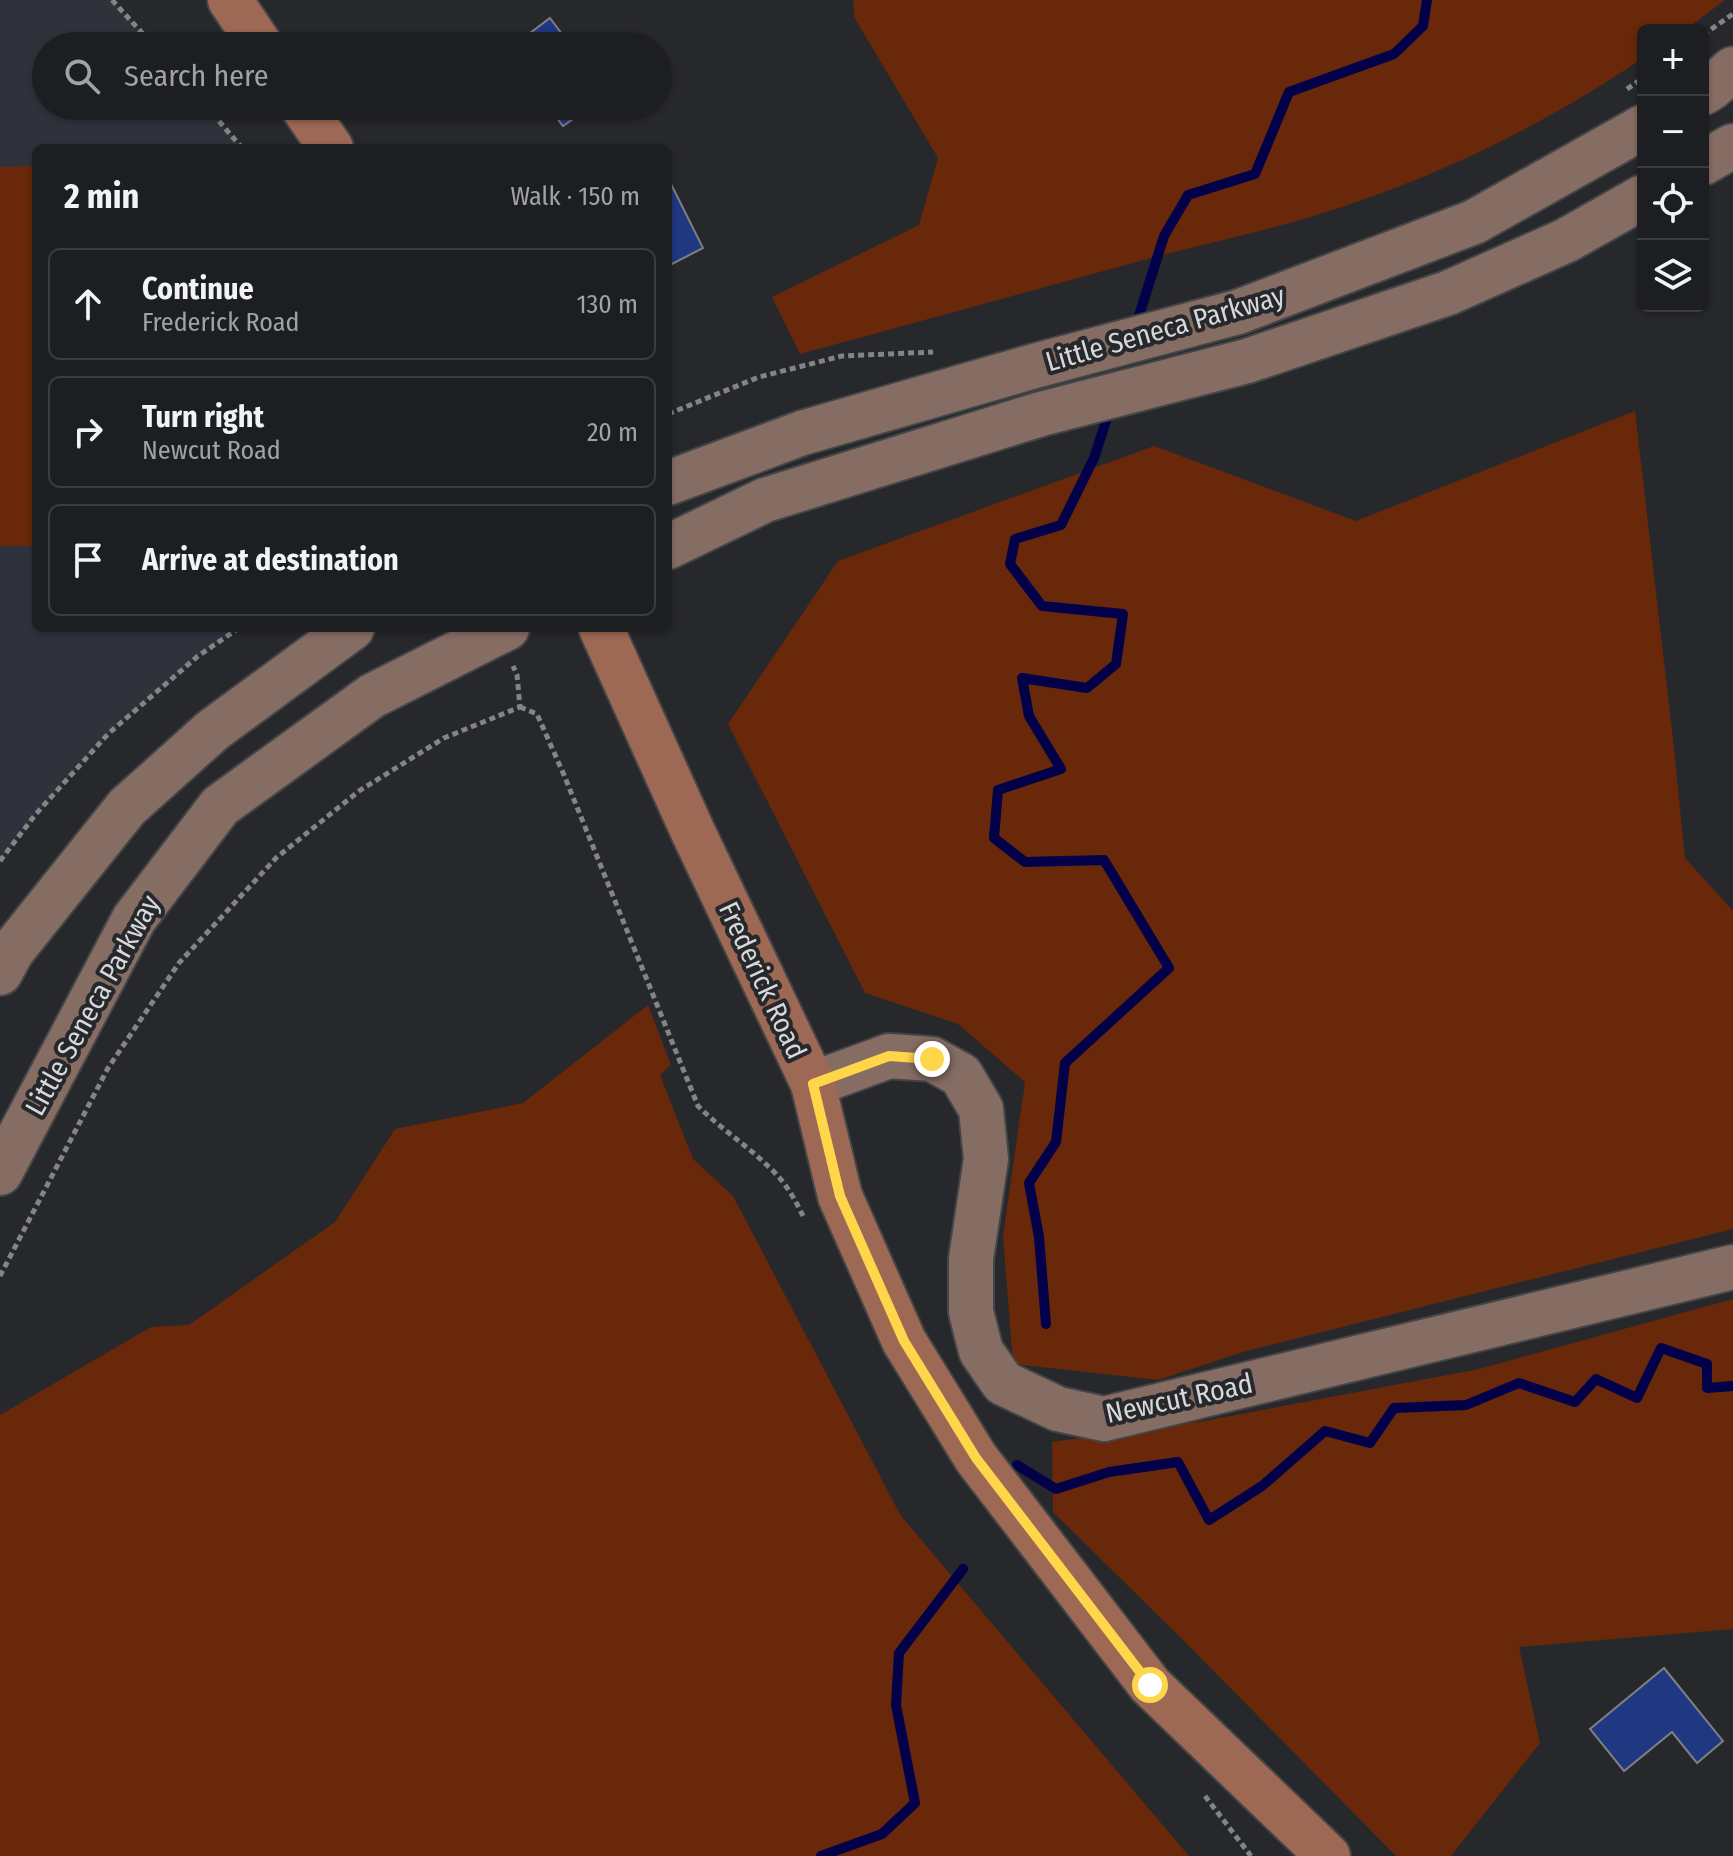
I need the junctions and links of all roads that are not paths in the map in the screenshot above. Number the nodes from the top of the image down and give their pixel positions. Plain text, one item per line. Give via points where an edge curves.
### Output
1 (230, 0) edge
2 (252, 32) edge
3 (1733, 69) edge
4 (1709, 88) edge
5 (312, 120) edge
6 (1637, 130) edge
7 (328, 144) edge
8 (1733, 146) edge
9 (1709, 160) edge
10 (1637, 200) edge
11 (672, 482) edge
12 (672, 545) edge
13 (347, 632) edge
14 (499, 632) edge
15 (603, 632) edge
16 (0, 973) edge
17 (813, 1084) junction
18 (0, 1173) edge
19 (1733, 1267) edge
20 (1328, 1856) edge

1 - 2 main road
3 - 4 street
5 - 7 main road
6 - 11 street, Little Seneca Parkway via 1474,222 1238,312 802,433
8 - 9 street
10 - 12 street, Little Seneca Parkway via 1567,240 1448,293 1247,361 1041,414 765,500
13 - 16 street via 213,730 127,807
14 - 18 street, Little Seneca Parkway via 372,696 220,806 134,919
15 - 17 main road, Frederick Road
17 - 19 street, Newcut Road via 889,1056 932,1059 961,1075 981,1109 986,1159 971,1259 971,1312 981,1351 1003,1383 1058,1409 1104,1419
17 - 20 main road, Frederick Road via 840,1196 904,1341 976,1458 1150,1685

